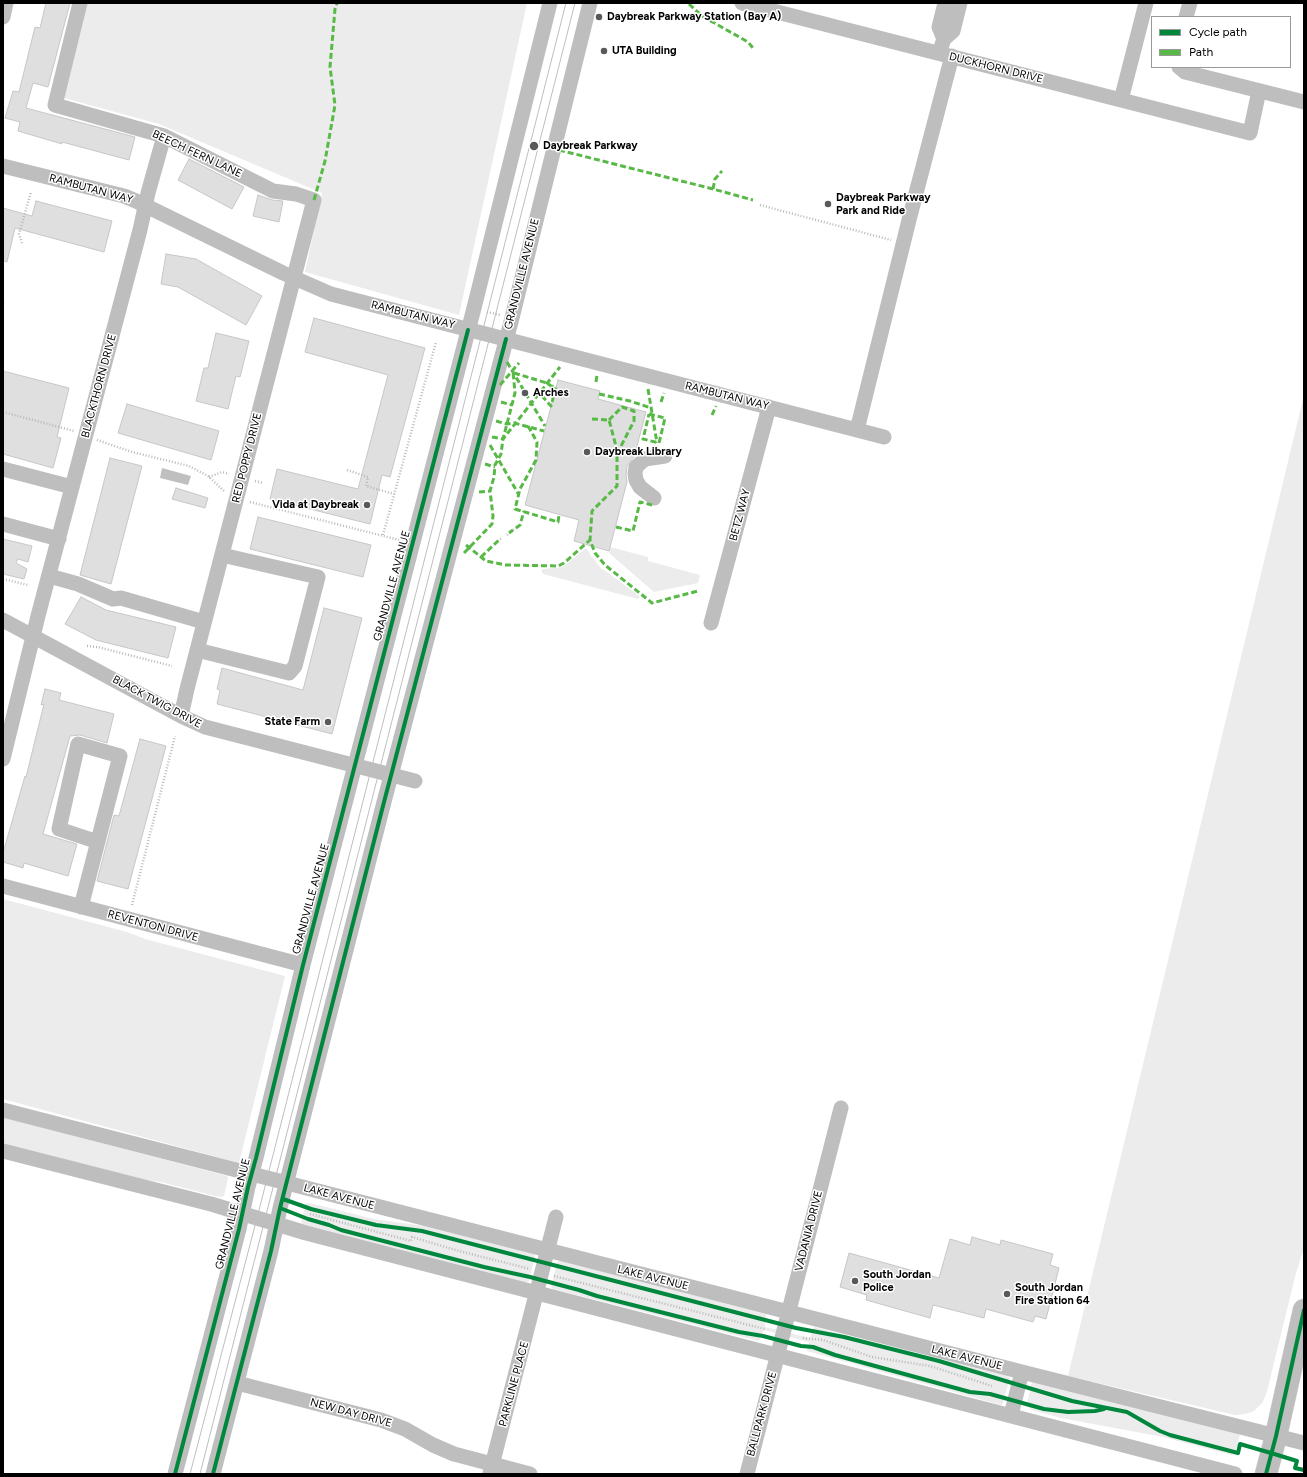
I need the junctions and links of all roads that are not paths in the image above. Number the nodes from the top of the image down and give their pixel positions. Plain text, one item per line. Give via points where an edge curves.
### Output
1 (6, 3) edge
2 (80, 3) edge
3 (550, 3) edge
4 (590, 3) edge
5 (945, 3) edge
6 (960, 3) edge
7 (1146, 3) edge
8 (1190, 3) edge
9 (747, 4) edge
10 (1186, 16) edge
11 (3, 17) edge
12 (945, 50) junction
13 (1180, 68) edge
14 (1260, 91) junction
15 (1121, 100) junction
16 (1304, 102) edge
17 (164, 136) junction
18 (3, 166) edge
19 (314, 200) joint
20 (145, 205) junction
21 (294, 278) junction
22 (468, 330) junction
23 (506, 339) junction
24 (770, 407) junction
25 (857, 430) junction
26 (884, 437) dead end
27 (665, 456) dead end
28 (3, 470) edge
29 (72, 487) junction
30 (654, 498) dead end
31 (3, 524) edge
32 (59, 539) junction
33 (222, 555) junction
34 (49, 576) junction
35 (3, 620) edge
36 (204, 622) junction
37 (711, 623) dead end
38 (34, 636) junction
39 (197, 650) junction
40 (181, 716) junction
41 (3, 759) edge
42 (355, 766) junction
43 (391, 775) junction
44 (414, 781) dead end
45 (98, 842) junction
46 (3, 886) edge
47 (81, 907) junction
48 (303, 965) junction
49 (841, 1108) dead end
50 (3, 1110) edge
51 (3, 1151) edge
52 (251, 1174) junction
53 (287, 1183) junction
54 (242, 1214) junction
55 (556, 1217) dead end
56 (276, 1224) junction
57 (547, 1251) junction
58 (537, 1293) junction
59 (1304, 1310) edge
60 (789, 1312) junction
61 (778, 1355) junction
62 (1022, 1372) junction
63 (237, 1383) junction
64 (1011, 1415) junction
65 (1276, 1436) junction
66 (1304, 1443) edge
67 (491, 1469) edge
68 (175, 1474) edge
69 (213, 1474) edge
70 (530, 1474) edge
71 (747, 1474) edge
72 (1235, 1474) edge
73 (1266, 1474) edge

1 - 11 street
2 - 17 street, BEECH FERN LANE via 55,105
3 - 22 street, GRANDVILLE AVENUE
4 - 23 street, GRANDVILLE AVENUE
5 - 12 street via 938,27
6 - 12 street
7 - 15 street
8 - 10 street
9 - 12 street, DUCKHORN DRIVE
12 - 15 street, DUCKHORN DRIVE
12 - 25 street via 909,220
13 - 14 street via 1185,72
14 - 15 street, DUCKHORN DRIVE via 1250,133
14 - 16 street
17 - 19 street, BEECH FERN LANE via 273,191 296,194
17 - 20 street, BLACKTHORN DRIVE
18 - 20 street, RAMBUTAN WAY via 124,196
19 - 21 street, RED POPPY DRIVE
20 - 21 street, RAMBUTAN WAY
20 - 29 street, BLACKTHORN DRIVE
21 - 22 street, RAMBUTAN WAY via 331,294
21 - 33 street, RED POPPY DRIVE
22 - 23 street, RAMBUTAN WAY
22 - 42 street, GRANDVILLE AVENUE
23 - 24 street, RAMBUTAN WAY
23 - 43 street, GRANDVILLE AVENUE
24 - 25 street, RAMBUTAN WAY
24 - 37 street, BETZ WAY
25 - 26 street, RAMBUTAN WAY
27 - 30 street via 644,459 636,467 636,480 640,487
28 - 29 street
29 - 32 street, BLACKTHORN DRIVE
31 - 32 street
32 - 34 street, BLACKTHORN DRIVE
33 - 36 street, RED POPPY DRIVE
33 - 39 street via 318,577 295,666 289,673
34 - 36 street via 78,584 113,599 121,598
34 - 38 street, BLACKTHORN DRIVE
35 - 38 street, BLACK TWIG DRIVE
36 - 39 street, RED POPPY DRIVE
38 - 40 street, BLACK TWIG DRIVE
38 - 41 street, BLACKTHORN DRIVE
39 - 40 street, RED POPPY DRIVE
40 - 42 street, BLACK TWIG DRIVE via 205,728
42 - 43 street, BLACK TWIG DRIVE
42 - 48 street, GRANDVILLE AVENUE
43 - 44 street, BLACK TWIG DRIVE
43 - 53 street, GRANDVILLE AVENUE
45 - 45 street via 120,756 78,744 58,830
45 - 47 street
46 - 47 street, REVENTON DRIVE
47 - 48 street, REVENTON DRIVE
48 - 52 street, GRANDVILLE AVENUE
49 - 60 street, VADANIA DRIVE
50 - 52 street, LAKE AVENUE
51 - 54 street
52 - 53 street, LAKE AVENUE
52 - 54 street, GRANDVILLE AVENUE
53 - 56 street, GRANDVILLE AVENUE
53 - 57 street, LAKE AVENUE
54 - 56 street
54 - 68 street, GRANDVILLE AVENUE
55 - 57 street
56 - 58 street
56 - 63 street, GRANDVILLE AVENUE
57 - 58 street
57 - 60 street, LAKE AVENUE
58 - 61 street
58 - 67 street, PARKLINE PLACE
59 - 65 highway
60 - 61 street, VADANIA DRIVE
60 - 62 street, LAKE AVENUE
61 - 64 street
61 - 71 street, BALLPARK DRIVE
62 - 64 street
62 - 65 street, LAKE AVENUE
63 - 67 street, NEW DAY DRIVE via 381,1420
63 - 69 street, GRANDVILLE AVENUE
64 - 72 street
65 - 66 street, LAKE AVENUE
65 - 73 highway
67 - 70 street, NEW DAY DRIVE

